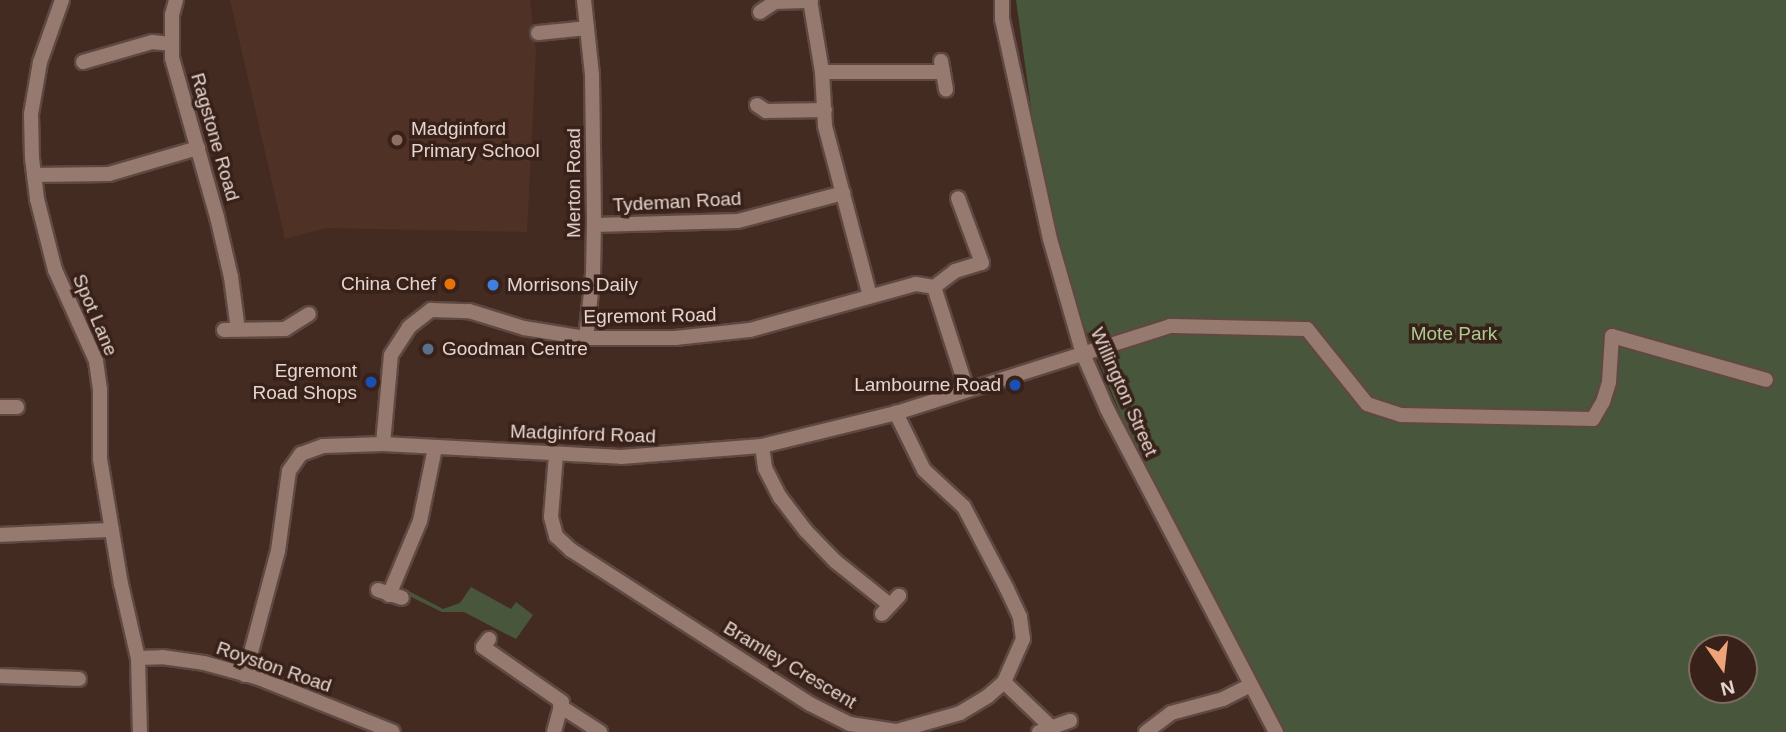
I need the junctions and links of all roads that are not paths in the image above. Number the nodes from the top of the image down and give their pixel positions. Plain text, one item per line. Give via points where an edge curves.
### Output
1 (62, 0) edge
2 (176, 0) edge
3 (584, 0) edge
4 (1002, 0) edge
5 (811, 1) edge
6 (760, 12) dead end
7 (587, 28) junction
8 (538, 33) dead end
9 (172, 44) junction
10 (83, 62) dead end
11 (822, 72) junction
12 (946, 90) dead end
13 (757, 105) dead end
14 (825, 110) junction
15 (198, 148) junction
16 (34, 176) junction
17 (843, 193) junction
18 (958, 198) dead end
19 (594, 225) junction
20 (933, 287) junction
21 (870, 296) junction
22 (309, 314) dead end
23 (586, 338) junction
24 (1083, 354) junction
25 (1766, 380) dead end
26 (967, 390) junction
27 (0, 407) edge
28 (17, 407) dead end
29 (897, 413) junction
30 (383, 444) junction
31 (762, 446) junction
32 (435, 447) junction
33 (556, 455) junction
34 (112, 530) junction
35 (0, 535) edge
36 (389, 594) dead end
37 (890, 605) dead end
38 (489, 639) dead end
39 (138, 658) junction
40 (245, 675) junction
41 (0, 676) edge
42 (79, 680) dead end
43 (1004, 682) junction
44 (1251, 685) junction
45 (561, 704) junction
46 (1070, 721) dead end
47 (1045, 730) edge
48 (141, 732) edge
49 (393, 732) edge
50 (554, 732) edge
51 (600, 732) edge
52 (1146, 732) edge
53 (1276, 732) edge

1 - 16 street, Spot Lane via 40,62 33,102
2 - 9 street, Ragstone Road
3 - 7 street, Merton Road
4 - 24 street, Willington Street via 1002,19 1050,239
5 - 6 street via 775,2
5 - 11 street
7 - 8 street
7 - 19 street, Merton Road
9 - 10 street via 152,42
9 - 15 street, Ragstone Road
11 - 12 street via 941,67
11 - 14 street
13 - 14 street via 766,111
14 - 17 street
15 - 16 street via 108,174
15 - 22 street, Ragstone Road via 231,277 231,330 285,329
16 - 34 street, Spot Lane via 55,270 96,361 100,459
17 - 19 street, Tydeman Road via 738,221
17 - 21 street
18 - 20 street via 982,263 956,271
19 - 23 street, Merton Road
20 - 21 street, Egremont Road via 916,284
20 - 26 street
21 - 23 street, Egremont Road via 716,335
23 - 30 street, Egremont Road via 524,328 469,311 431,310 409,327 390,355
24 - 25 street, Madginford Road via 1170,326 1307,329 1367,404 1401,415 1593,419 1609,383 1612,336
24 - 26 street, Madginford Road
24 - 44 street, Willington Street
26 - 29 street, Madginford Road
27 - 28 street
29 - 31 street, Madginford Road
29 - 43 street via 924,470 964,507 1020,617 1023,639
30 - 32 street, Madginford Road
30 - 40 street, Madginford Road via 323,446 301,454 289,471 278,551
31 - 33 street, Madginford Road via 621,457
31 - 37 street via 765,468 780,497 806,531
32 - 33 street, Madginford Road
32 - 36 street via 420,521
33 - 43 street, Bramley Crescent via 551,517 556,536 570,550 810,704 850,724 897,731 960,713
34 - 35 street
34 - 39 street, Spot Lane
38 - 45 street via 483,646
39 - 40 street, Royston Road via 204,663
39 - 48 street, Spot Lane
40 - 49 street, Royston Road
41 - 42 street
43 - 47 street
44 - 52 street via 1223,699 1171,713
44 - 53 street, Willington Street
45 - 50 street
45 - 51 street
46 - 47 street

